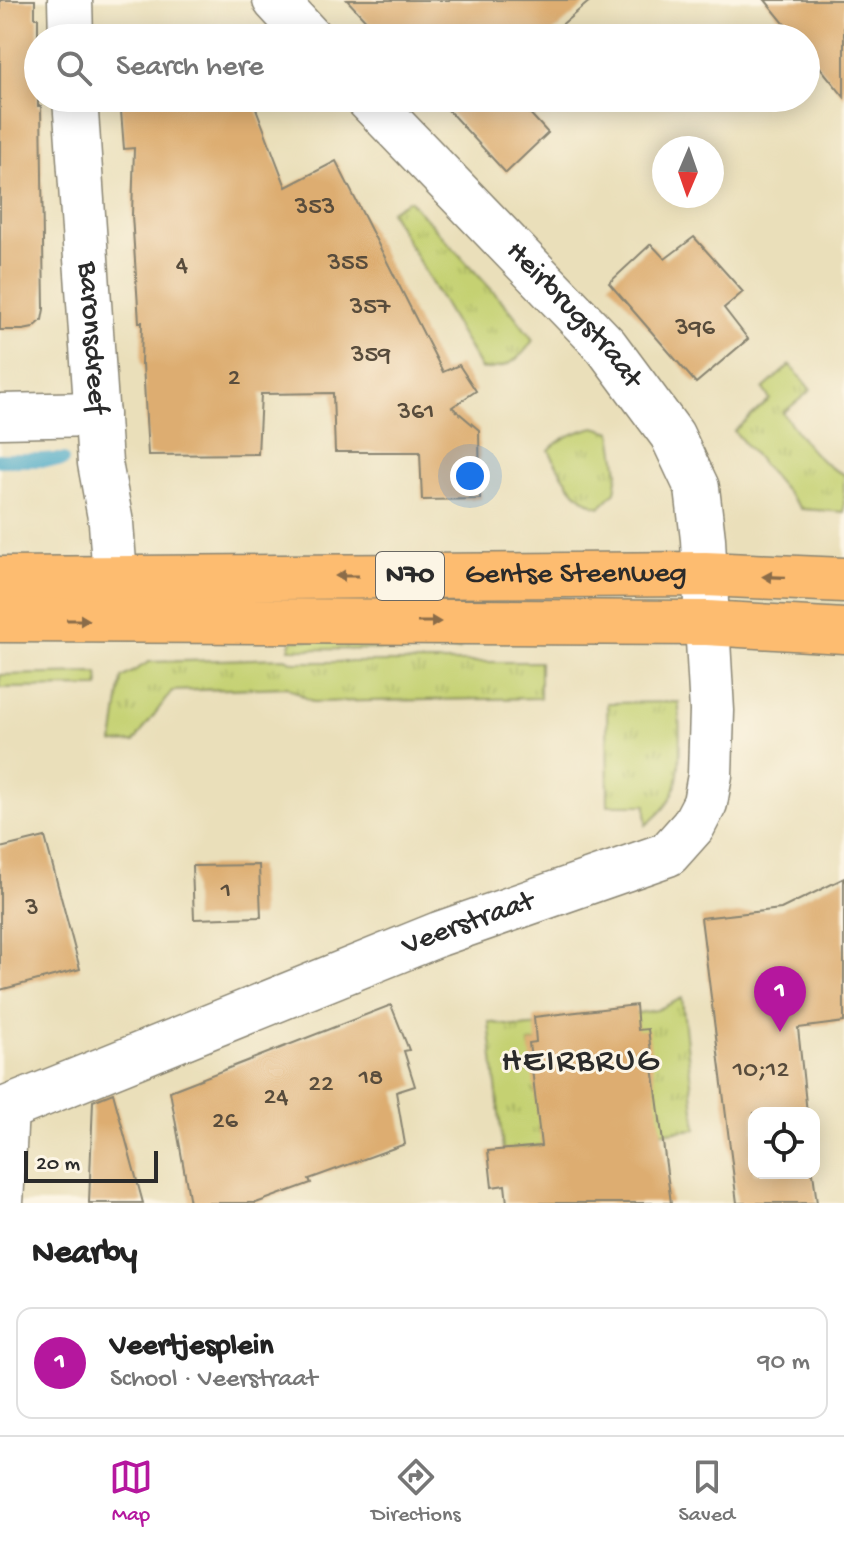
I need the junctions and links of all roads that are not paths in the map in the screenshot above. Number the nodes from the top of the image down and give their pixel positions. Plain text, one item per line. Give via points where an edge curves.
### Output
1 (70, 0) edge
2 (275, 0) edge
3 (71, 24) edge
4 (297, 24) edge
5 (76, 112) edge
6 (380, 112) edge
7 (97, 414) junction
8 (0, 416) edge
9 (705, 574) junction
10 (115, 577) junction
11 (0, 579) edge
12 (844, 580) edge
13 (0, 620) edge
14 (707, 623) junction
15 (844, 631) edge
16 (3, 1109) edge
17 (1, 1203) edge

1 - 3 street
2 - 4 street
5 - 7 street, Baronsdreef
6 - 9 street, Heirbrugstraat via 606,346 672,435 697,488
7 - 8 street
7 - 10 street, Baronsdreef
9 -> 10 main road, Gentse Steenweg / N70
12 -> 9 main road, Gentse Steenweg / N70
9 - 14 street, Veerstraat
10 - 11 main road, N70
13 -> 14 main road, Gentse Steenweg / N70
14 - 15 main road, Gentse Steenweg / N70
14 - 16 street, Veerstraat via 710,775 705,803 693,826 668,854 439,934
16 - 17 street

